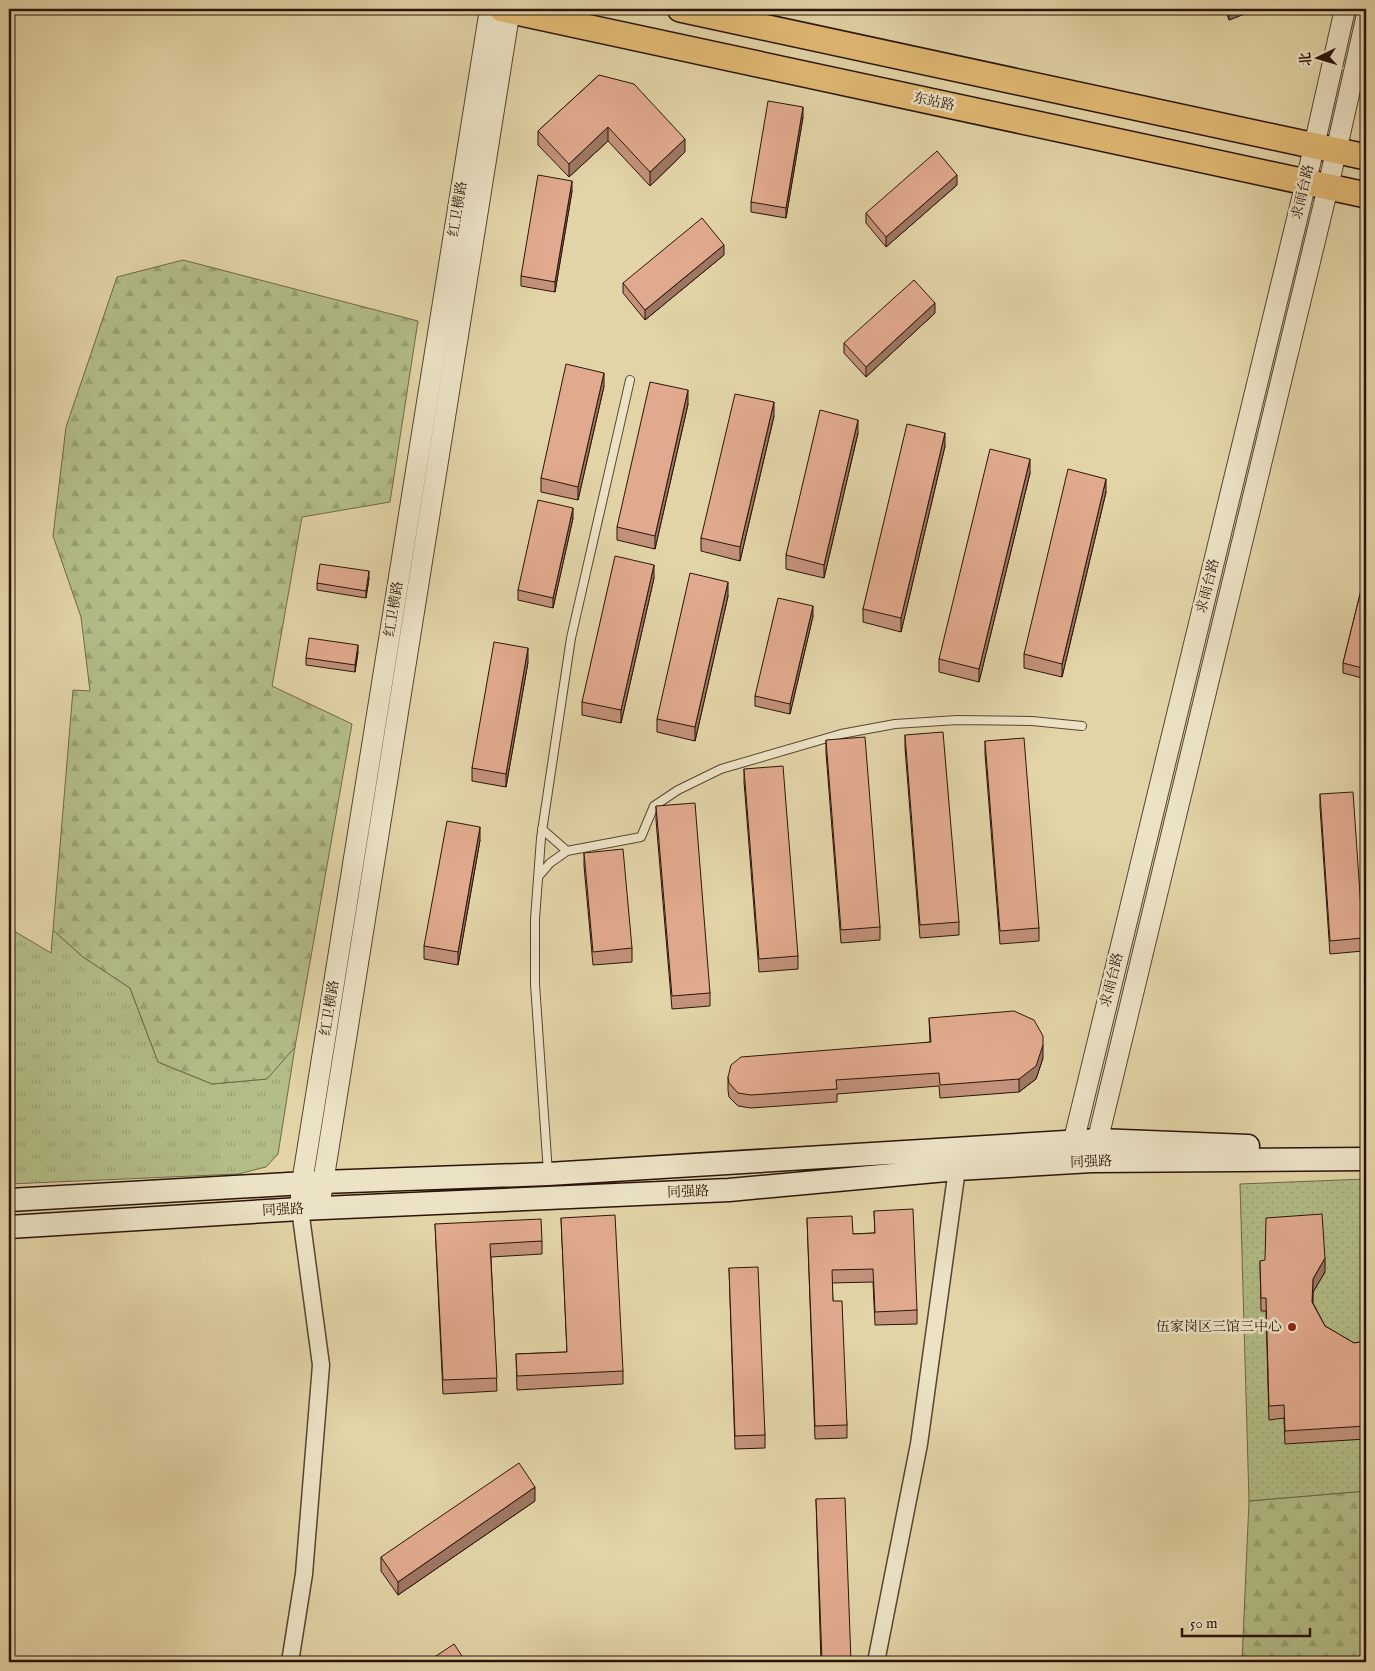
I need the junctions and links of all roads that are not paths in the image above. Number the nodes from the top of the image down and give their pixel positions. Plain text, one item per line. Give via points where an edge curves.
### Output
1 (503, 9) edge
2 (680, 9) edge
3 (1345, 9) edge
4 (1366, 19) edge
5 (1325, 148) junction
6 (1366, 157) edge
7 (1317, 184) junction
8 (1366, 195) edge
9 (630, 380) dead end
10 (1082, 726) dead end
11 (542, 829) junction
12 (568, 851) junction
13 (538, 878) junction
14 (1366, 1146) edge
15 (1095, 1151) junction
16 (1071, 1152) junction
17 (1366, 1159) edge
18 (957, 1168) junction
19 (548, 1174) junction
20 (312, 1183) junction
21 (9, 1200) edge
22 (309, 1208) junction
23 (9, 1227) edge
24 (290, 1662) edge
25 (876, 1662) edge

1 - 7 main road, 东站路
1 - 20 street, 红卫横路
2 - 5 main road
3 - 5 street, 求雨台路
4 - 5 street, 求雨台路
5 - 6 main road
5 - 7 street, 求雨台路
7 - 8 main road, 东站路
7 - 15 street, 求雨台路
7 - 16 street, 求雨台路
9 - 11 lane via 571,638
10 - 12 lane via 1032,721 958,720 895,724 841,734 721,769 678,790 654,806 641,837
11 - 12 lane
11 - 13 lane
12 - 13 lane via 550,863
13 - 19 lane via 535,984
14 - 15 main road, 同强路
15 - 16 main road, 同强路
15 - 17 main road, 同强路
16 - 18 main road, 同强路
16 - 19 main road, 同强路
18 - 22 main road, 同强路 via 729,1190
18 - 25 street via 919,1444
19 - 20 main road, 同强路
20 - 21 main road, 同强路
20 - 22 street, 红卫横路
22 - 23 main road, 同强路
22 - 24 street via 321,1365 304,1574

